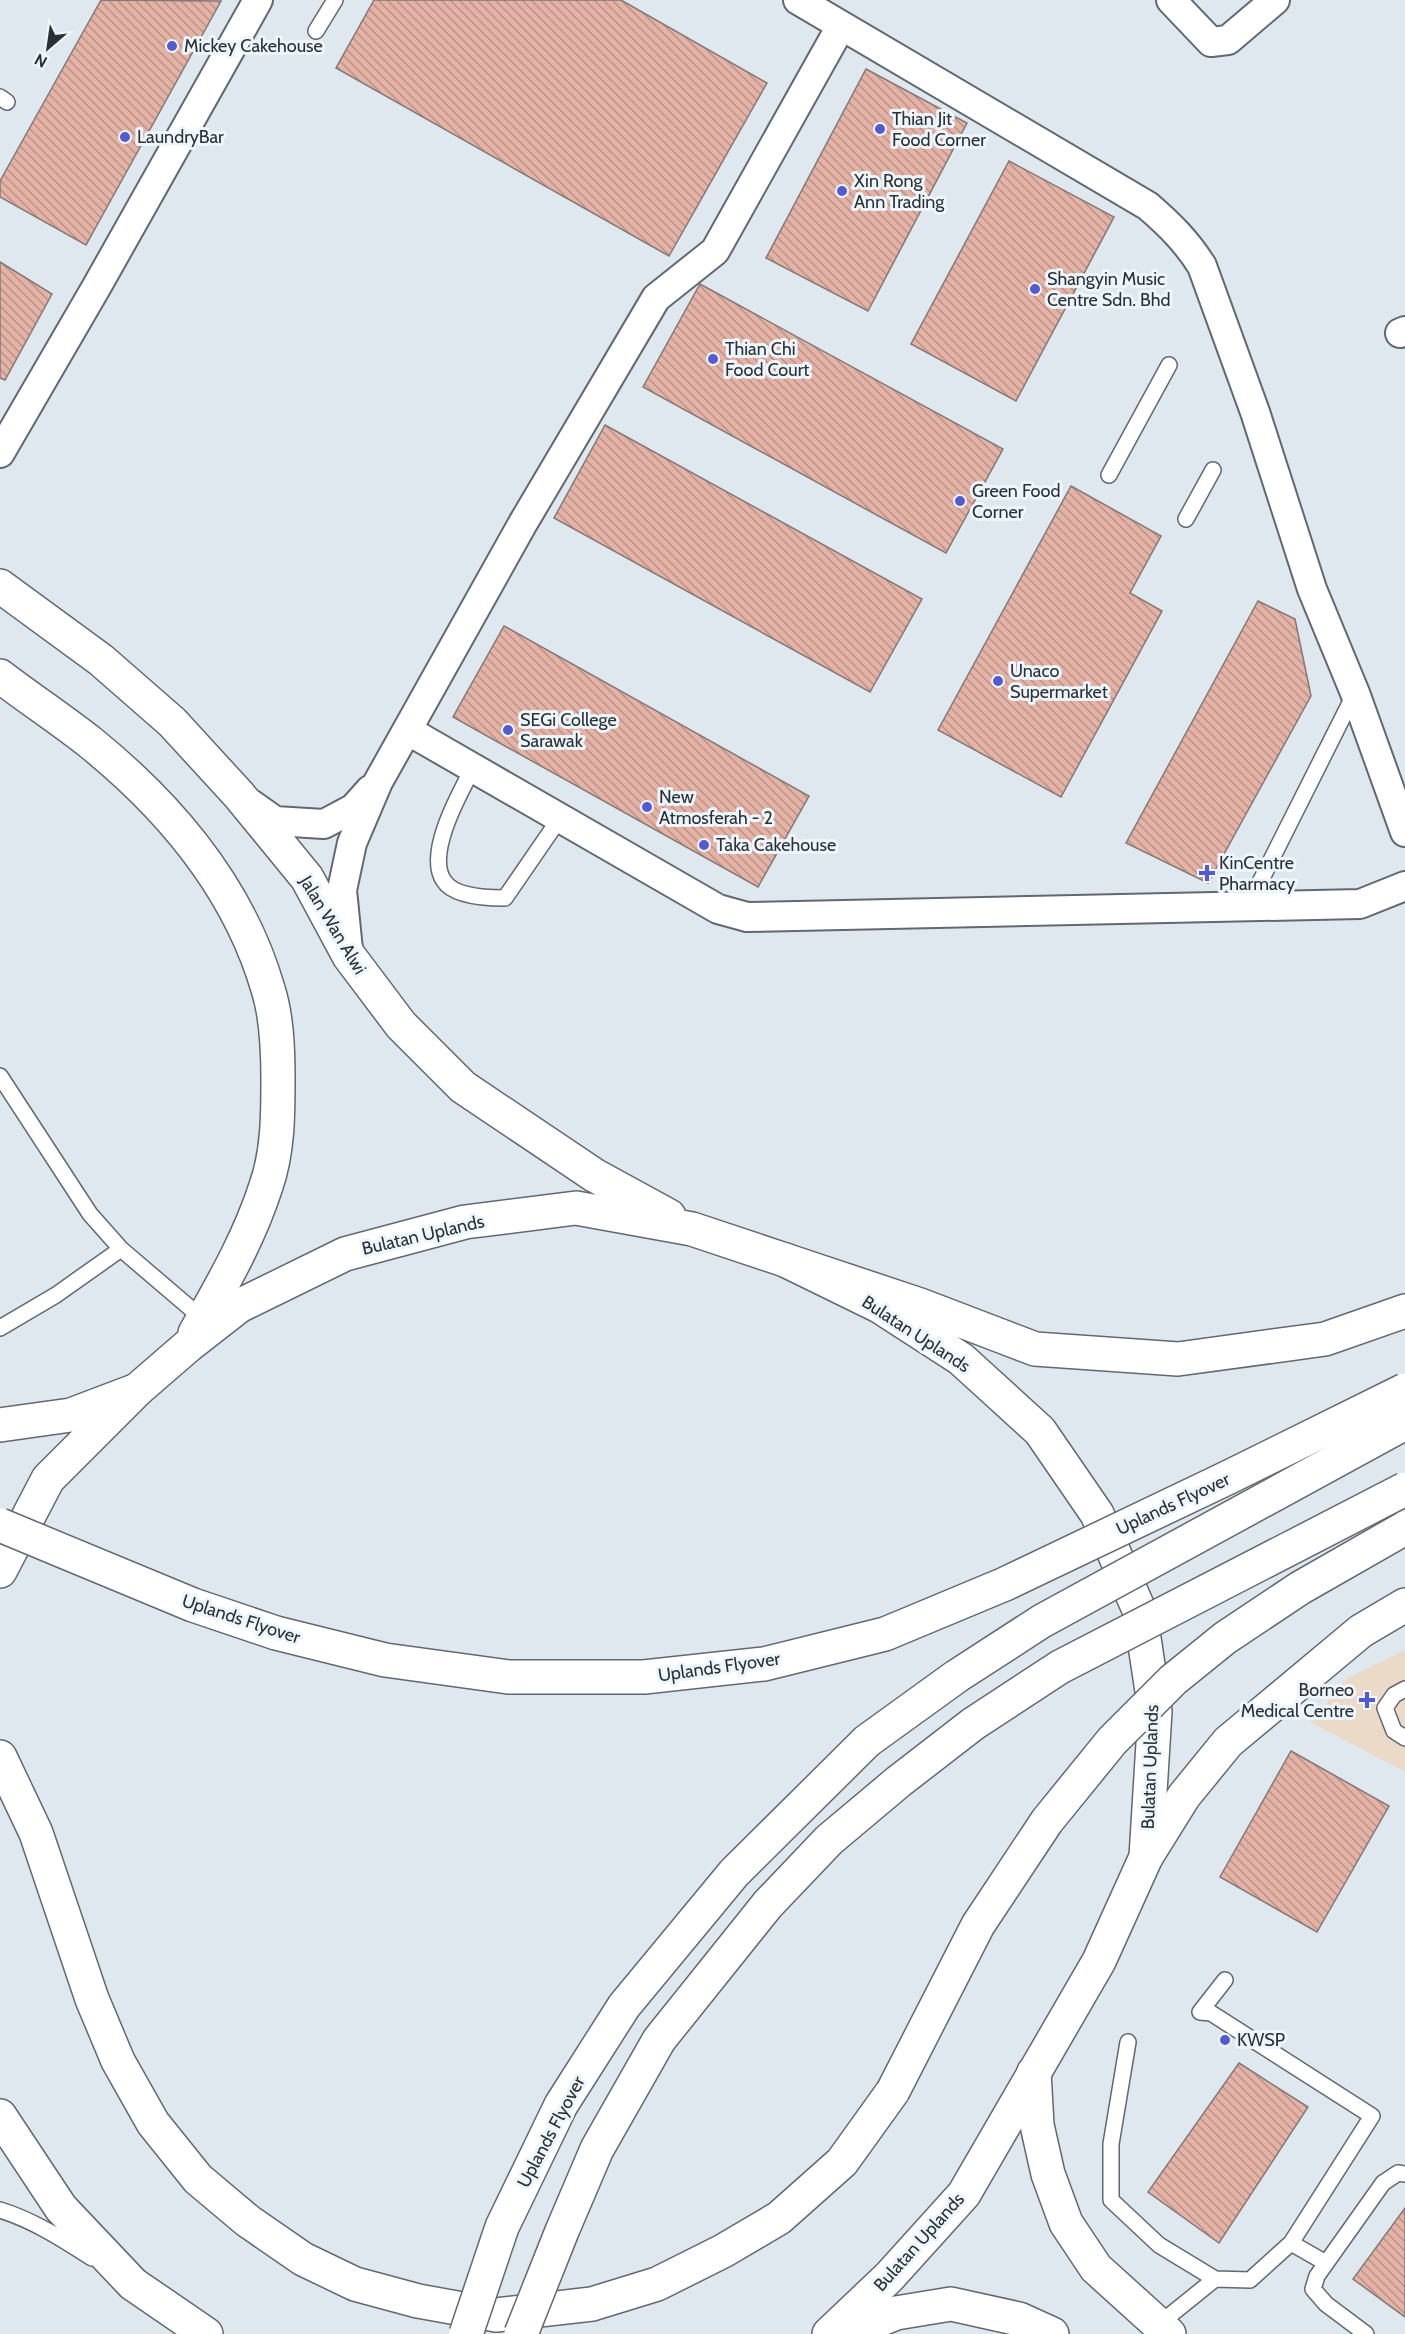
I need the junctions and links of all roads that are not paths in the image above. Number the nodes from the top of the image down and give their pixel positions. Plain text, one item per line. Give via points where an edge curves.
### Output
1 (258, 0) edge
2 (334, 0) edge
3 (798, 0) edge
4 (1171, 0) edge
5 (1275, 0) edge
6 (841, 26) junction
7 (316, 32) dead end
8 (1169, 365) dead end
9 (0, 453) edge
10 (1213, 470) dead end
11 (1109, 475) dead end
12 (1186, 519) dead end
13 (0, 586) edge
14 (0, 676) edge
15 (1355, 693) junction
16 (407, 730) junction
17 (472, 768) junction
18 (378, 782) junction
19 (239, 795) junction
20 (560, 818) junction
21 (1405, 832) edge
22 (1405, 886) edge
23 (1248, 906) junction
24 (349, 956) junction
25 (0, 1076) edge
26 (692, 1229) junction
27 (121, 1250) junction
28 (785, 1260) junction
29 (1405, 1311) edge
30 (0, 1328) edge
31 (196, 1332) junction
32 (136, 1390) junction
33 (1405, 1390) edge
34 (1405, 1423) edge
35 (0, 1425) edge
36 (1405, 1489) edge
37 (0, 1525) edge
38 (1405, 1528) edge
39 (0, 1571) edge
40 (1405, 1605) edge
41 (1405, 1689) edge
42 (1405, 1738) edge
43 (0, 1757) edge
44 (1146, 1857) junction
45 (1225, 1980) dead end
46 (1128, 2042) dead end
47 (1034, 2072) junction
48 (0, 2116) edge
49 (1405, 2174) edge
50 (0, 2210) edge
51 (1291, 2243) junction
52 (1326, 2263) junction
53 (1215, 2279) junction
54 (133, 2284) junction
55 (1164, 2330) edge
56 (206, 2334) edge
57 (466, 2334) edge
58 (521, 2334) edge
59 (829, 2334) edge
60 (845, 2334) edge
61 (1052, 2334) edge
62 (1366, 2334) edge

1 - 9 street
2 - 7 lane
3 - 6 street
4 - 5 street via 1211,42 1228,40
6 - 15 street via 1148,206 1191,247 1202,266 1255,412 1312,589
6 - 16 street via 716,251 656,298
8 - 11 lane
10 - 12 lane
13 - 19 main road, Jalan Wan Alwi via 101,660 172,722
14 - 31 main road via 92,744 172,818 208,863 239,918 269,991 278,1050 278,1124 267,1184 250,1232
15 - 21 street
15 - 23 lane
16 - 17 street
16 - 18 street
17 - 20 street
17 - 20 lane via 444,825 438,867 444,883 482,898 505,898
18 - 19 street via 354,808 324,824 275,821
18 - 24 street via 352,843 342,890
19 - 24 main road, Jalan Wan Alwi via 307,878
20 - 23 street via 718,909 747,917
22 - 23 street via 1360,904
24 - 26 main road, Jalan Wan Alwi via 401,1025 462,1087 594,1175
25 - 27 lane via 90,1214
26 - 28 main road, Bulatan Uplands
26 - 31 main road, Bulatan Uplands via 576,1208 465,1222 345,1254 239,1306
27 - 30 lane
27 - 31 lane
28 - 29 main road via 1035,1349 1178,1359 1325,1339
28 - 44 main road, Bulatan Uplands via 879,1306 961,1359 1040,1431 1097,1514 1140,1612 1155,1711
31 - 32 main road, Bulatan Uplands
32 - 35 main road via 71,1415
32 - 39 main road, Bulatan Uplands via 48,1479
33 - 37 main road, Uplands Flyover, bridge via 1005,1584 885,1634 764,1664 644,1677 508,1677 385,1660 276,1633 214,1612
34 - 57 main road, Uplands Flyover, bridge via 1042,1621 867,1740 734,1873 624,2006 561,2104 502,2227
36 - 58 main road, bridge via 1060,1667 973,1724 829,1840 768,1904 659,2040 597,2149
38 - 43 main road, bridge via 1300,1588 1225,1638 1173,1680 1112,1741 1047,1821 978,1925 893,2091 842,2162 779,2218 723,2251 657,2284 592,2304 496,2315 418,2301 356,2284 303,2259 248,2221 198,2179 153,2123 118,2061 92,1999 36,1833
40 - 44 main road via 1361,1631 1228,1742 1184,1796
41 - 42 lane via 1394,1695 1385,1708 1395,1731
44 - 47 main road, Bulatan Uplands via 1099,1961
45 - 51 lane via 1200,2012 1211,2013 1372,2116
46 - 53 lane via 1111,2144 1111,2200 1159,2245
47 - 55 main road via 1038,2125 1048,2174 1066,2223 1096,2268
47 - 59 main road, Bulatan Uplands via 964,2194 889,2277
48 - 54 main road via 62,2208
49 - 52 lane via 1398,2173 1383,2183
50 - 54 lane via 68,2242
51 - 52 lane
51 - 53 lane via 1250,2280
52 - 62 lane via 1313,2289 1326,2304
53 - 55 lane
54 - 56 main road
60 - 61 main road via 896,2313 951,2304 1019,2319

